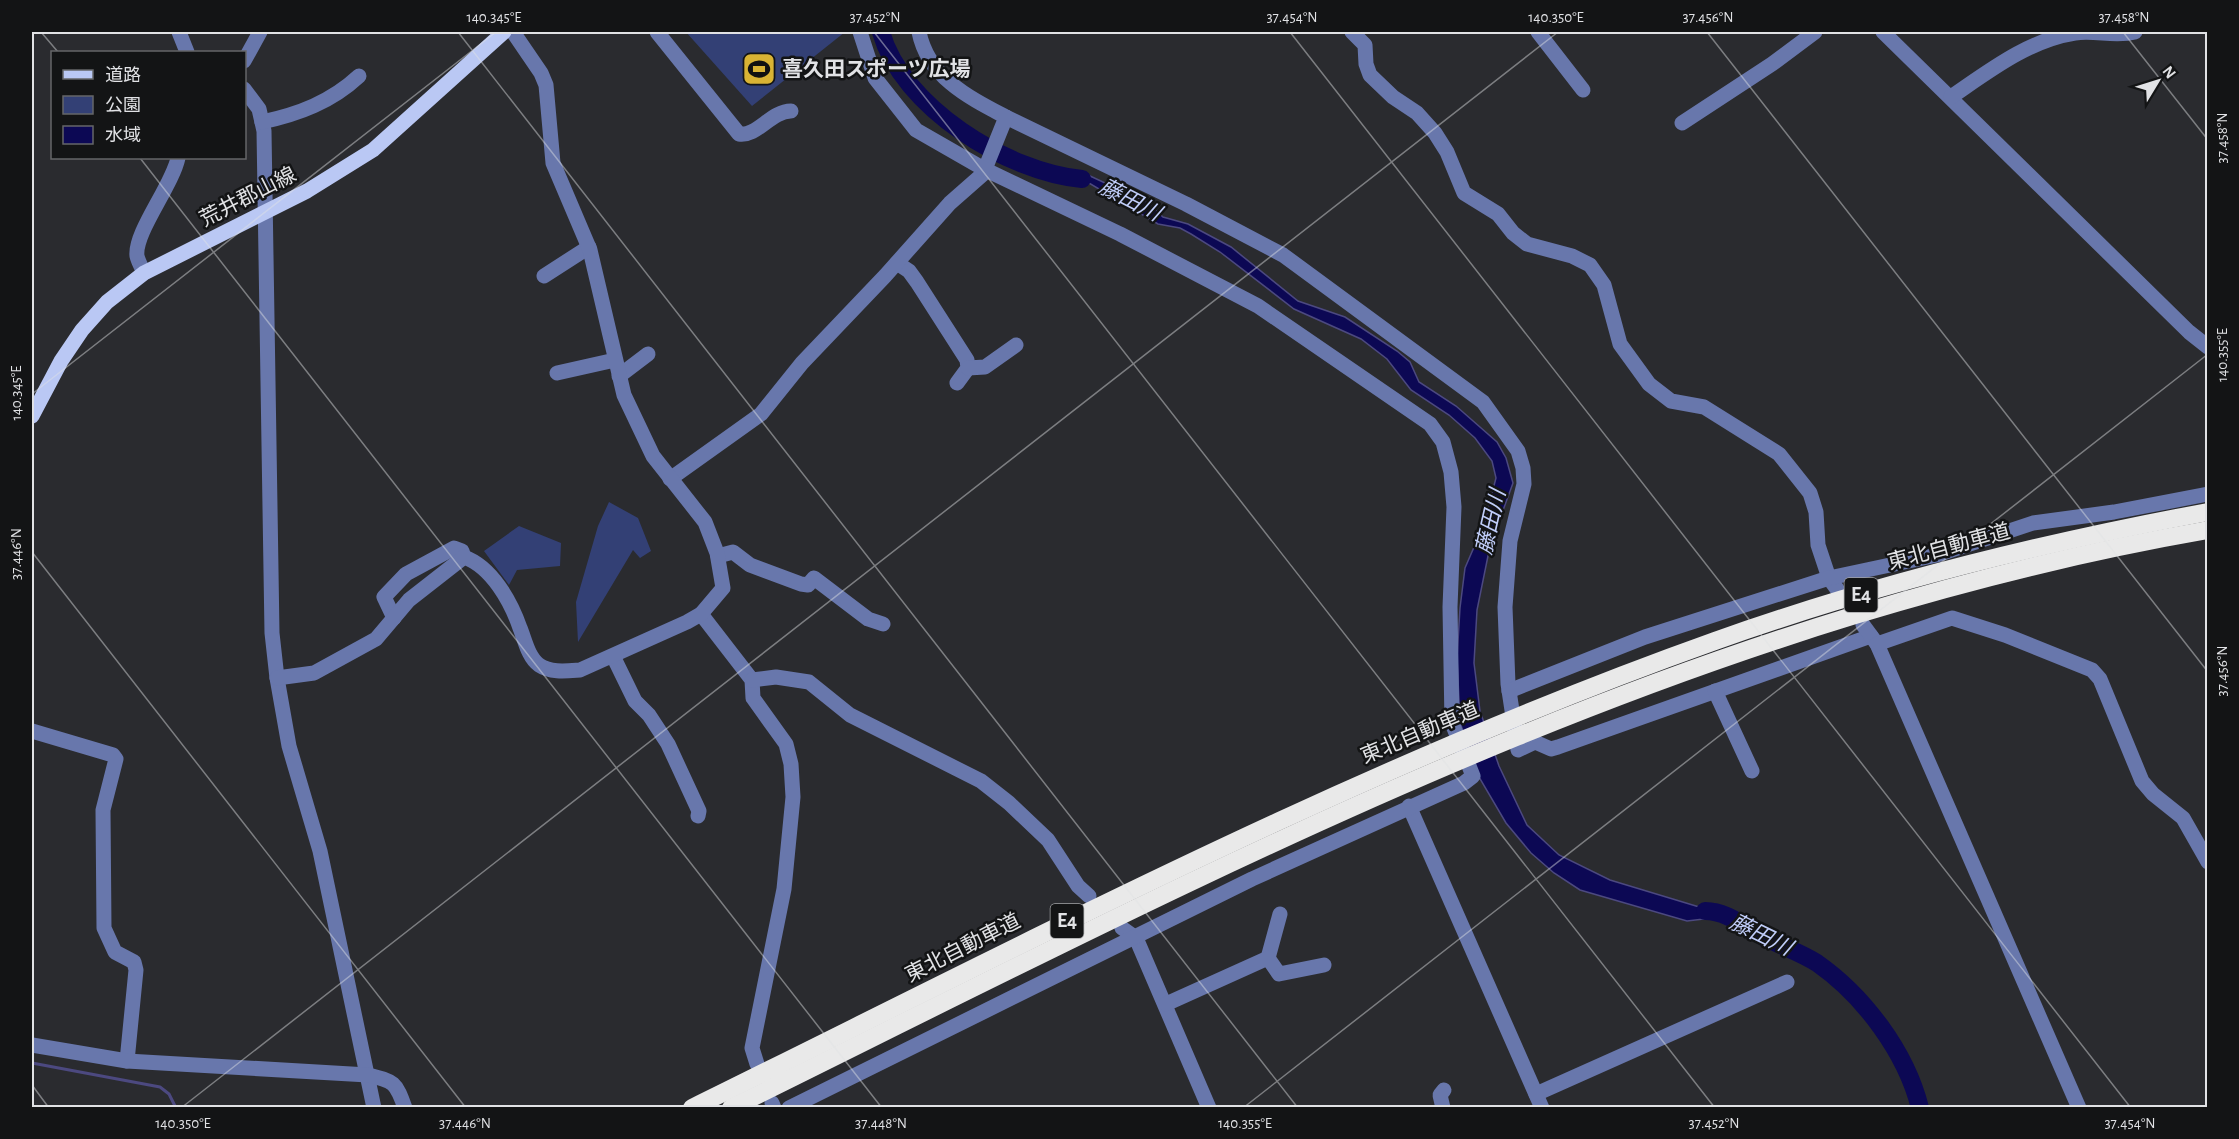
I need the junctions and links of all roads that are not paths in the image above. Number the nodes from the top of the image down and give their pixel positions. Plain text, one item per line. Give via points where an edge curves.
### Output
1 (179, 32) edge
2 (260, 32) edge
3 (504, 32) edge
4 (513, 32) edge
5 (657, 32) edge
6 (860, 32) edge
7 (919, 32) edge
8 (1352, 32) edge
9 (1538, 32) edge
10 (1815, 32) edge
11 (1883, 32) edge
12 (2136, 32) edge
13 (187, 51) edge
14 (246, 57) edge
15 (359, 76) dead end
16 (1583, 90) dead end
17 (246, 91) edge
18 (1951, 97) junction
19 (791, 111) dead end
20 (1005, 121) junction
21 (262, 122) junction
22 (1682, 123) dead end
23 (178, 159) edge
24 (985, 167) junction
25 (264, 213) junction
26 (589, 247) junction
27 (897, 262) junction
28 (144, 273) junction
29 (544, 276) dead end
30 (1016, 345) dead end
31 (2208, 346) edge
32 (648, 354) dead end
33 (615, 360) junction
34 (968, 368) junction
35 (557, 373) dead end
36 (619, 376) junction
37 (957, 383) dead end
38 (32, 416) edge
39 (670, 479) junction
40 (2208, 494) edge
41 (2208, 512) edge
42 (2208, 530) edge
43 (718, 556) junction
44 (464, 557) junction
45 (1833, 583) junction
46 (701, 614) junction
47 (394, 618) junction
48 (883, 624) dead end
49 (1870, 635) junction
50 (613, 656) junction
51 (277, 678) junction
52 (752, 680) junction
53 (1509, 691) junction
54 (1715, 691) junction
55 (1530, 721) junction
56 (32, 731) edge
57 (1452, 753) junction
58 (1752, 771) dead end
59 (1409, 806) junction
60 (698, 816) dead end
61 (2208, 862) edge
62 (1089, 896) dead end
63 (1280, 914) dead end
64 (1122, 928) dead end
65 (1136, 938) junction
66 (1268, 958) junction
67 (1324, 965) dead end
68 (1787, 982) dead end
69 (1166, 1004) junction
70 (32, 1045) edge
71 (127, 1061) junction
72 (757, 1064) dead end
73 (368, 1075) junction
74 (1444, 1090) dead end
75 (1539, 1101) edge
76 (374, 1107) edge
77 (405, 1107) edge
78 (692, 1107) edge
79 (731, 1107) edge
80 (789, 1107) edge
81 (1209, 1107) edge
82 (1443, 1107) edge
83 (2079, 1107) edge

1 - 13 street
2 - 14 street
3 - 25 main road, 荒井郡山線 via 373,150
4 - 26 street via 541,73 553,163
5 - 19 street via 739,134 747,134 781,111
6 - 24 street via 875,78 916,130
7 - 20 street via 923,49 937,71
8 - 45 street via 1365,45 1366,64 1373,79 1417,113 1443,144 1464,194 1498,214 1513,234 1527,244 1590,265 1604,285 1620,344 1649,384 1671,401 1704,407 1779,453 1810,493 1816,512 1818,545
9 - 16 street
10 - 22 street
11 - 18 street
12 - 18 street via 2078,33 2045,40
15 - 21 street via 326,100 296,114
17 - 21 street via 255,102
18 - 31 street via 2184,327
20 - 24 street
20 - 53 street via 1186,204 1283,255 1483,402 1518,451 1523,468 1524,484 1510,541 1507,574
21 - 25 street
23 - 28 street via 165,192 139,238 137,255
24 - 27 street
24 - 59 street via 1258,306 1430,424 1437,433 1446,450 1454,507 1450,607 1452,723 1473,776
25 - 28 main road, 荒井郡山線
25 - 51 street via 271,406 272,633
26 - 29 street
26 - 33 street
27 - 34 street via 917,282 967,360
27 - 39 street via 802,363 761,414
28 - 38 main road, 荒井郡山線 via 107,302 82,330
30 - 34 street via 985,367
32 - 36 street
33 - 35 street
33 - 36 street
34 - 37 street
36 - 39 street via 638,430
39 - 43 street via 700,514
40 - 45 street via 2033,523 1937,555
41 - 55 highway, 東北自動車道 / E4 via 2048,544 1836,602 1718,640
42 - 55 highway, 東北自動車道 / E4 via 2064,559 1895,602
43 - 46 street via 723,588
43 - 48 street via 733,552 750,565 801,584 808,585 814,578 868,619
44 - 47 street via 409,600
44 - 47 street via 462,551 454,549 406,574 384,595
44 - 50 street via 483,570 502,592 539,665 563,672 580,670
45 - 53 street via 1656,633
46 - 50 street
46 - 52 street
47 - 51 street via 376,639 314,674
49 - 54 street
49 - 61 street via 1952,618 2092,670 2100,679 2142,781 2183,818
49 - 83 street
50 - 60 street via 635,701 668,744
51 - 73 street via 289,746 320,851
52 - 62 street via 776,677 810,682 850,715 981,781 1048,840
52 - 72 street via 756,704 786,744 793,797 784,889 752,1048
53 - 54 street via 1518,750 1534,742 1551,749 1558,747
54 - 58 street
55 - 57 highway, 東北自動車道 / E4
56 - 71 street via 116,759 103,810 105,928 115,952 134,962 136,970
57 - 78 highway, 東北自動車道 / E4 via 1304,809
57 - 79 highway, 東北自動車道 / E4 via 1364,800 1100,924
59 - 65 street
59 - 75 street
63 - 66 street
64 - 65 street
65 - 69 street
65 - 80 street
66 - 67 street via 1279,974
66 - 69 street
68 - 75 street
69 - 81 street
70 - 71 street
71 - 73 street
73 - 76 street
73 - 77 street via 390,1080 398,1087
74 - 82 street via 1440,1095

